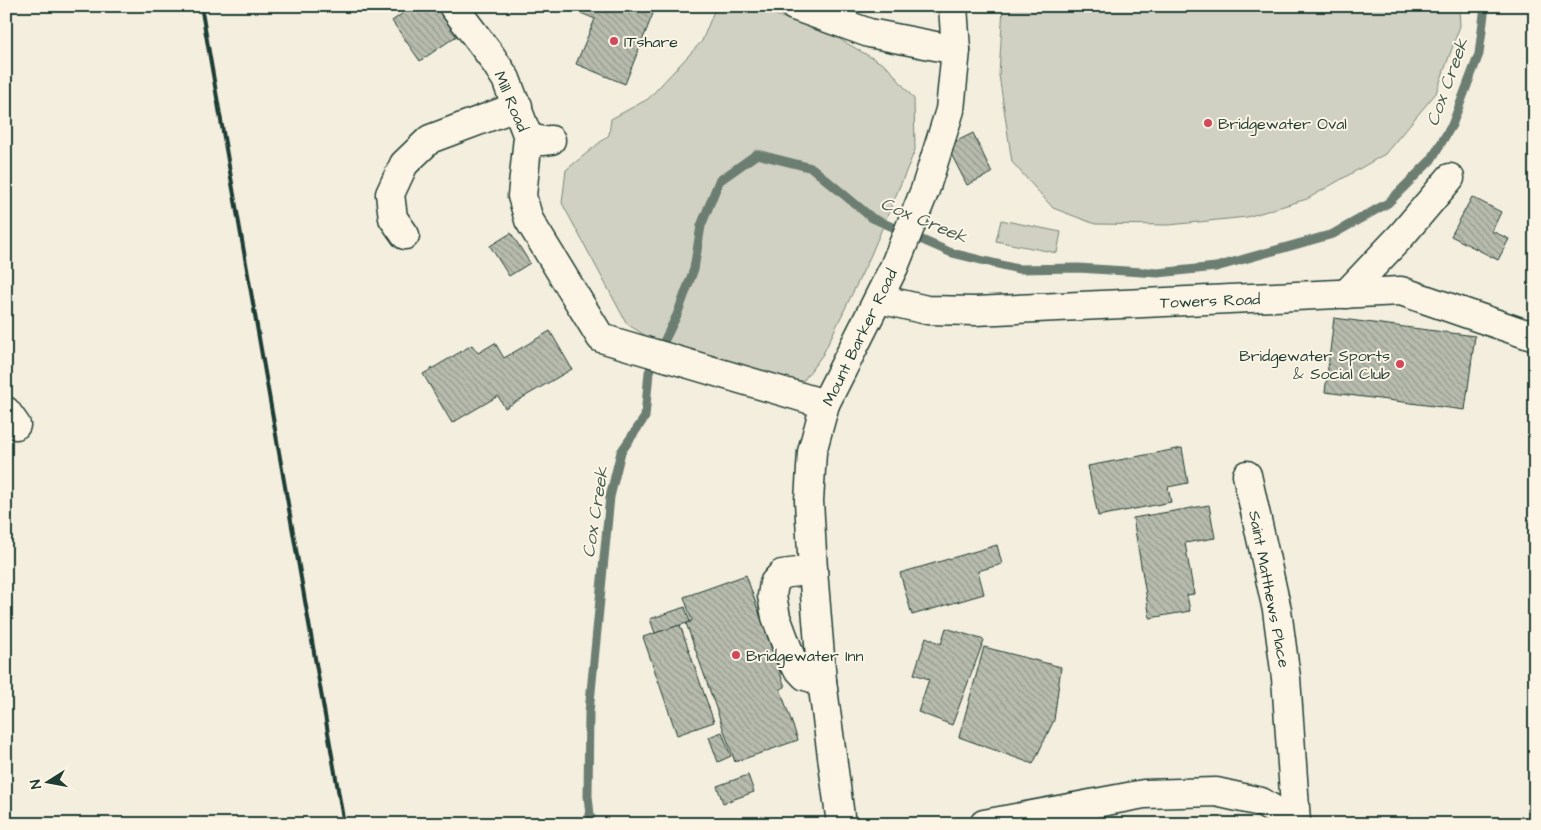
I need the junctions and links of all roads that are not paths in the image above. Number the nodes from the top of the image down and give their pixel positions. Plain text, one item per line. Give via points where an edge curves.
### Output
1 (453, 6) edge
2 (794, 6) edge
3 (954, 6) edge
4 (956, 50) junction
5 (518, 106) junction
6 (1450, 178) dead end
7 (404, 235) dead end
8 (1346, 294) junction
9 (879, 298) junction
10 (1535, 337) edge
11 (825, 404) junction
12 (1247, 475) dead end
13 (813, 570) junction
14 (822, 681) junction
15 (1296, 823) edge
16 (841, 824) edge
17 (984, 824) edge

1 - 5 street, Mill Road via 504,75
2 - 4 street via 869,33
3 - 4 street, Mount Barker Road
4 - 9 street, Mount Barker Road via 950,110 925,190
5 - 7 street via 430,139 404,164 390,194 393,218
5 - 11 street, Mill Road via 540,138 522,196 528,220 601,338
6 - 8 street
8 - 9 street, Towers Road via 975,311 926,310
8 - 10 street, Towers Road via 1401,291
9 - 11 street, Mount Barker Road
11 - 13 street, Mount Barker Road via 812,452 809,501
12 - 15 street, Saint Matthews Place via 1278,620 1286,678
13 - 14 street, Mount Barker Road
13 - 14 street via 782,574 774,583 772,596 793,664 805,676
14 - 16 street, Mount Barker Road
15 - 17 street via 1261,802 1216,792 1144,794

